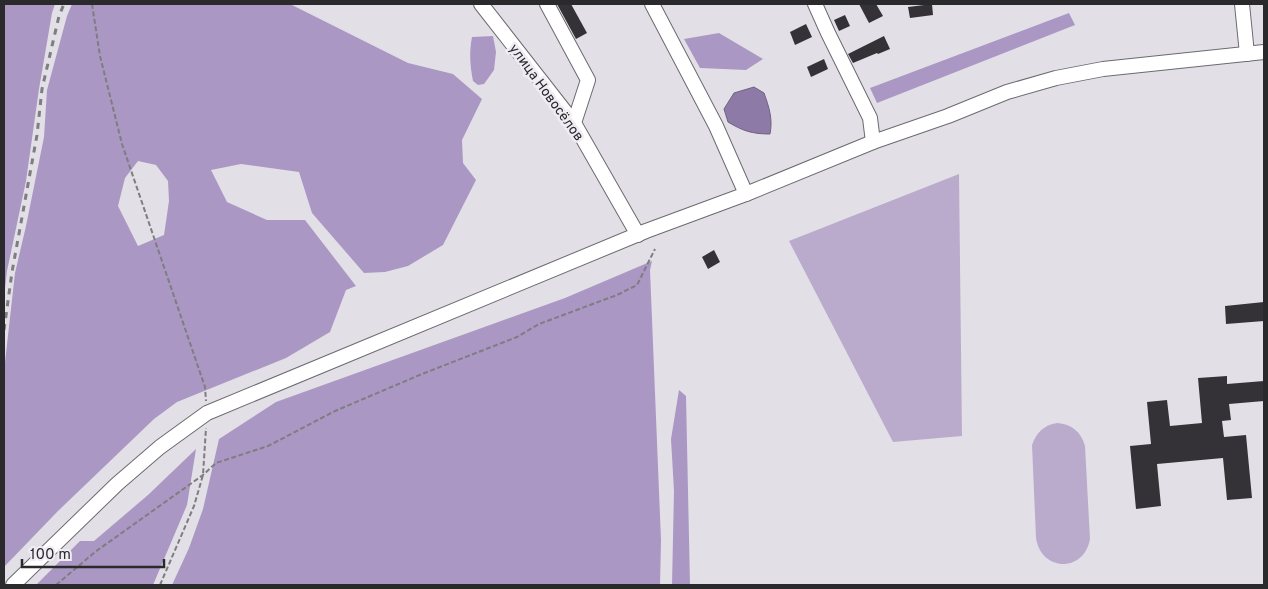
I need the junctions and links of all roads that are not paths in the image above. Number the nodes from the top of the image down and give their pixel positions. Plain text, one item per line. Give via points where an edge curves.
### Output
1 (481, 4) edge
2 (548, 4) edge
3 (652, 4) edge
4 (815, 4) edge
5 (1242, 4) edge
6 (1264, 52) edge
7 (1247, 54) junction
8 (574, 123) junction
9 (873, 142) junction
10 (746, 194) junction
11 (638, 235) junction
12 (13, 585) edge

1 - 8 street, улица Новосёлов
2 - 8 street via 588,80
3 - 10 street via 716,126
4 - 9 street via 870,118
5 - 7 street
6 - 7 street
7 - 9 street via 1103,69 1056,78 1007,92
8 - 11 street, улица Новосёлов
9 - 10 street
10 - 11 street
11 - 12 street via 207,413 117,484

